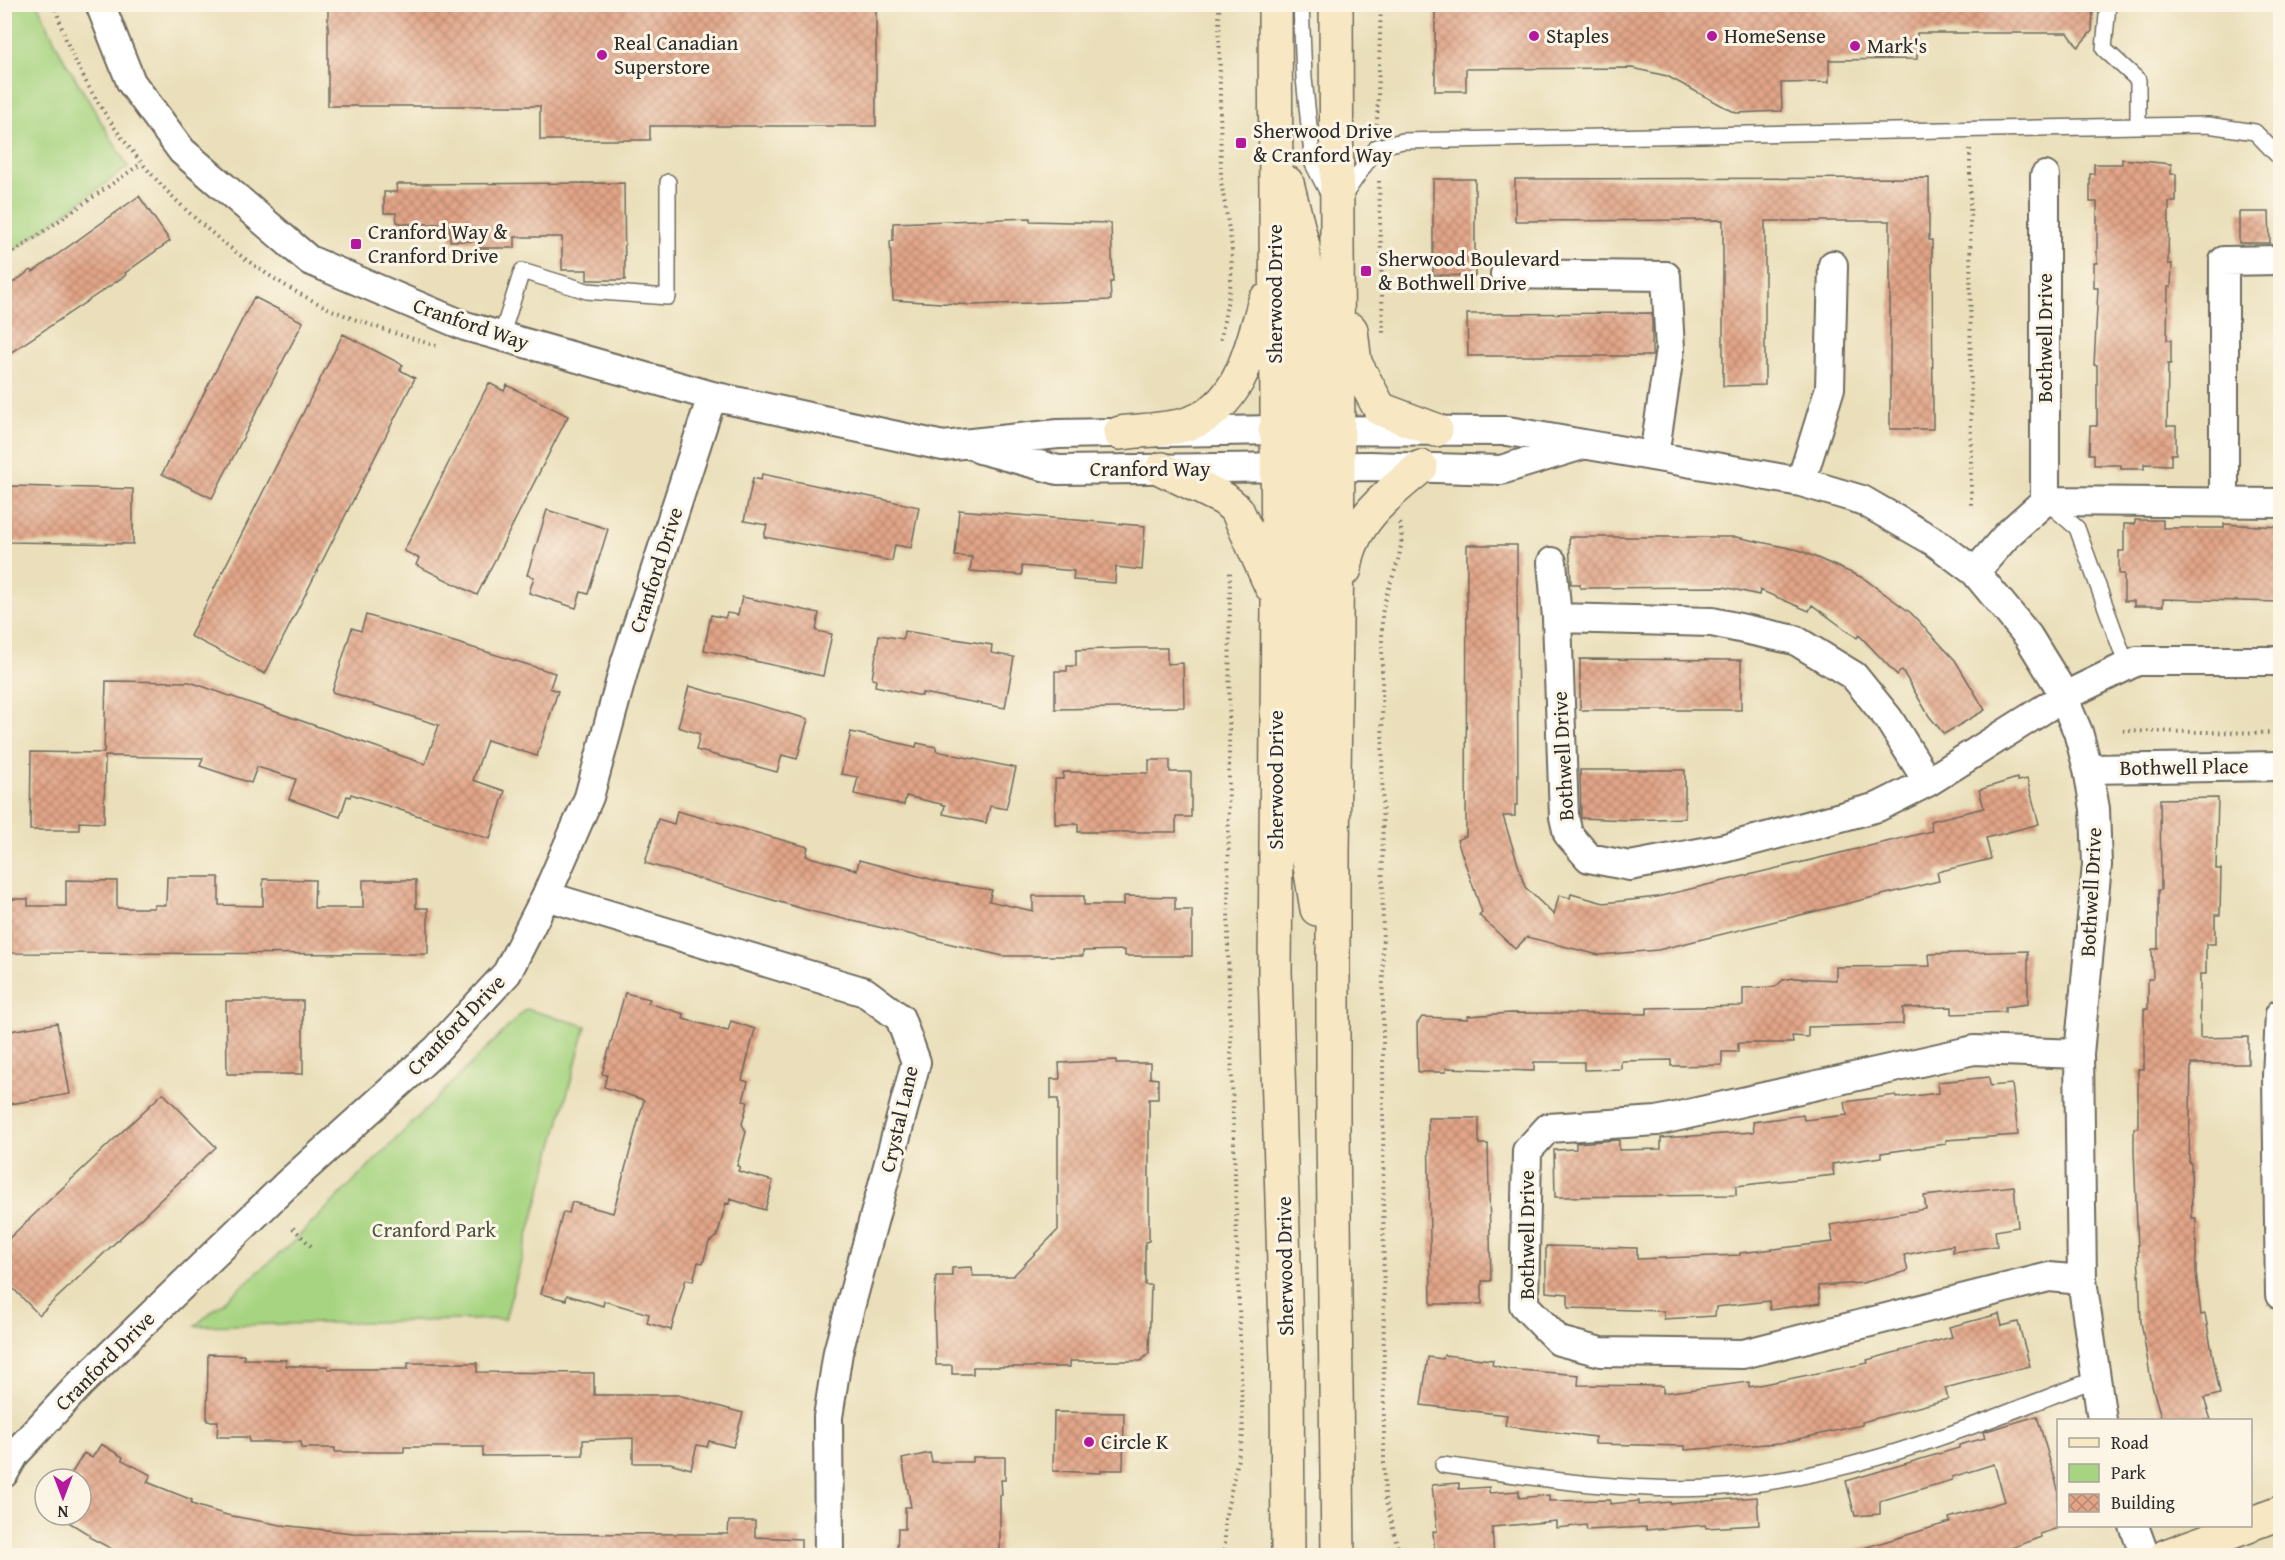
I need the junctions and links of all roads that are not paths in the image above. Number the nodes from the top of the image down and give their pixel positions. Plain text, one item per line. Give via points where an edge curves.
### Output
1 (100, 4) edge
2 (1275, 4) edge
3 (1301, 4) edge
4 (1336, 4) edge
5 (2108, 4) edge
6 (2138, 126) junction
7 (1275, 136) junction
8 (2280, 158) edge
9 (2044, 176) dead end
10 (668, 182) dead end
11 (1337, 210) junction
12 (2280, 260) edge
13 (1833, 265) dead end
14 (1275, 267) junction
15 (1505, 274) dead end
16 (1336, 304) junction
17 (501, 337) junction
18 (712, 396) junction
19 (1275, 430) junction
20 (1436, 430) junction
21 (1323, 431) junction
22 (1120, 433) junction
23 (1587, 444) junction
24 (966, 445) junction
25 (1654, 456) junction
26 (1421, 467) junction
27 (1306, 468) junction
28 (1162, 469) junction
29 (1802, 482) junction
30 (2045, 501) junction
31 (2280, 502) edge
32 (2224, 503) junction
33 (1552, 562) dead end
34 (1975, 572) junction
35 (1278, 602) junction
36 (1557, 618) junction
37 (2280, 661) edge
38 (1335, 663) junction
39 (2127, 666) junction
40 (2063, 697) junction
41 (2280, 766) edge
42 (2088, 769) junction
43 (1928, 782) junction
44 (546, 896) junction
45 (1332, 1004) junction
46 (2280, 1014) edge
47 (2079, 1054) junction
48 (2279, 1076) edge
49 (2082, 1280) junction
50 (2280, 1295) edge
51 (2097, 1379) junction
52 (2102, 1419) edge
53 (8, 1462) edge
54 (1443, 1465) dead end
55 (1287, 1483) junction
56 (2280, 1514) edge
57 (1338, 1515) junction
58 (2252, 1524) edge
59 (2134, 1527) edge
60 (2244, 1527) edge
61 (829, 1556) edge
62 (1268, 1556) edge
63 (1288, 1556) edge
64 (1338, 1556) edge
65 (1357, 1556) edge
66 (2145, 1556) edge
67 (2166, 1556) edge

1 - 17 street, Cranford Way via 131,82 173,143 309,260 465,326
2 - 7 main road, Sherwood Drive
3 - 11 lane via 1313,164
4 - 11 main road, Sherwood Drive
5 - 6 lane via 2104,49 2138,80
6 - 8 lane via 2208,125 2254,132
6 - 11 lane via 1403,141 1377,147
7 - 14 main road, Sherwood Drive
7 - 21 main road via 1303,246
9 - 30 street, Bothwell Drive
10 - 17 lane via 668,297 587,291 522,271
11 - 16 main road, Sherwood Drive
12 - 32 street via 2224,261
13 - 29 street via 1830,388
14 - 19 main road, Sherwood Drive
14 - 22 main road via 1236,388 1216,410 1192,423
15 - 25 street via 1666,276 1670,349
16 - 20 main road via 1350,322 1355,363 1380,409
16 - 21 main road, Sherwood Drive
17 - 18 street, Cranford Way
18 - 24 street, Cranford Way via 943,446
18 - 44 street, Cranford Drive via 626,661 589,797
19 - 21 street, Cranford Way
19 - 22 street, Cranford Way
19 - 27 main road, Sherwood Drive
20 - 21 street, Bothwell Drive
20 - 23 street, Bothwell Drive via 1508,431
21 - 27 main road, Sherwood Drive
22 - 24 street, Cranford Way via 1058,434
23 - 25 street, Bothwell Drive
23 - 26 street, Bothwell Drive via 1501,470
24 - 28 street, Cranford Way via 1058,470
25 - 29 street, Bothwell Drive
26 - 27 street, Bothwell Drive
26 - 38 main road via 1379,502 1352,544 1345,565
27 - 28 street, Cranford Way
27 - 35 main road, Sherwood Drive
27 - 38 main road, Sherwood Drive
27 - 45 main road via 1307,848
28 - 35 main road via 1224,499 1237,510
29 - 34 street, Bothwell Drive via 1862,500 1935,542
30 - 32 street
30 - 34 street via 2008,534
30 - 39 lane via 2077,528
31 - 32 street
33 - 36 street, Bothwell Drive
34 - 40 street, Bothwell Drive via 2028,636
35 - 55 main road, Sherwood Drive via 1275,971
36 - 43 street via 1712,622 1795,640 1854,676 1888,718
36 - 43 street, Bothwell Drive via 1564,817 1568,834 1589,858 1630,866 1725,848 1878,807
37 - 39 street via 2137,660
38 - 45 main road, Sherwood Drive
39 - 40 street
40 - 42 street, Bothwell Drive
40 - 43 street, Bothwell Drive
41 - 42 street, Bothwell Place
42 - 47 street, Bothwell Drive via 2095,809 2097,865
44 - 53 street, Cranford Drive via 507,974 436,1050 285,1186 79,1385
44 - 61 street, Crystal Lane via 865,992 900,1018 916,1062 837,1363 828,1418
45 - 57 main road, Sherwood Drive
46 - 48 street
47 - 49 street, Bothwell Drive
47 - 49 street, Bothwell Drive via 1974,1050 1657,1121 1548,1128 1527,1151 1524,1305 1559,1341 1601,1352 1743,1354 2049,1277
48 - 50 street
49 - 51 street, Bothwell Drive
51 - 52 street, Bothwell Drive
51 - 54 lane via 1932,1441 1858,1464 1783,1480 1711,1488 1647,1488
55 - 62 main road
55 - 63 main road, Sherwood Drive
56 - 58 main road
57 - 64 main road, Sherwood Drive
57 - 65 main road
59 - 66 street
60 - 67 main road

